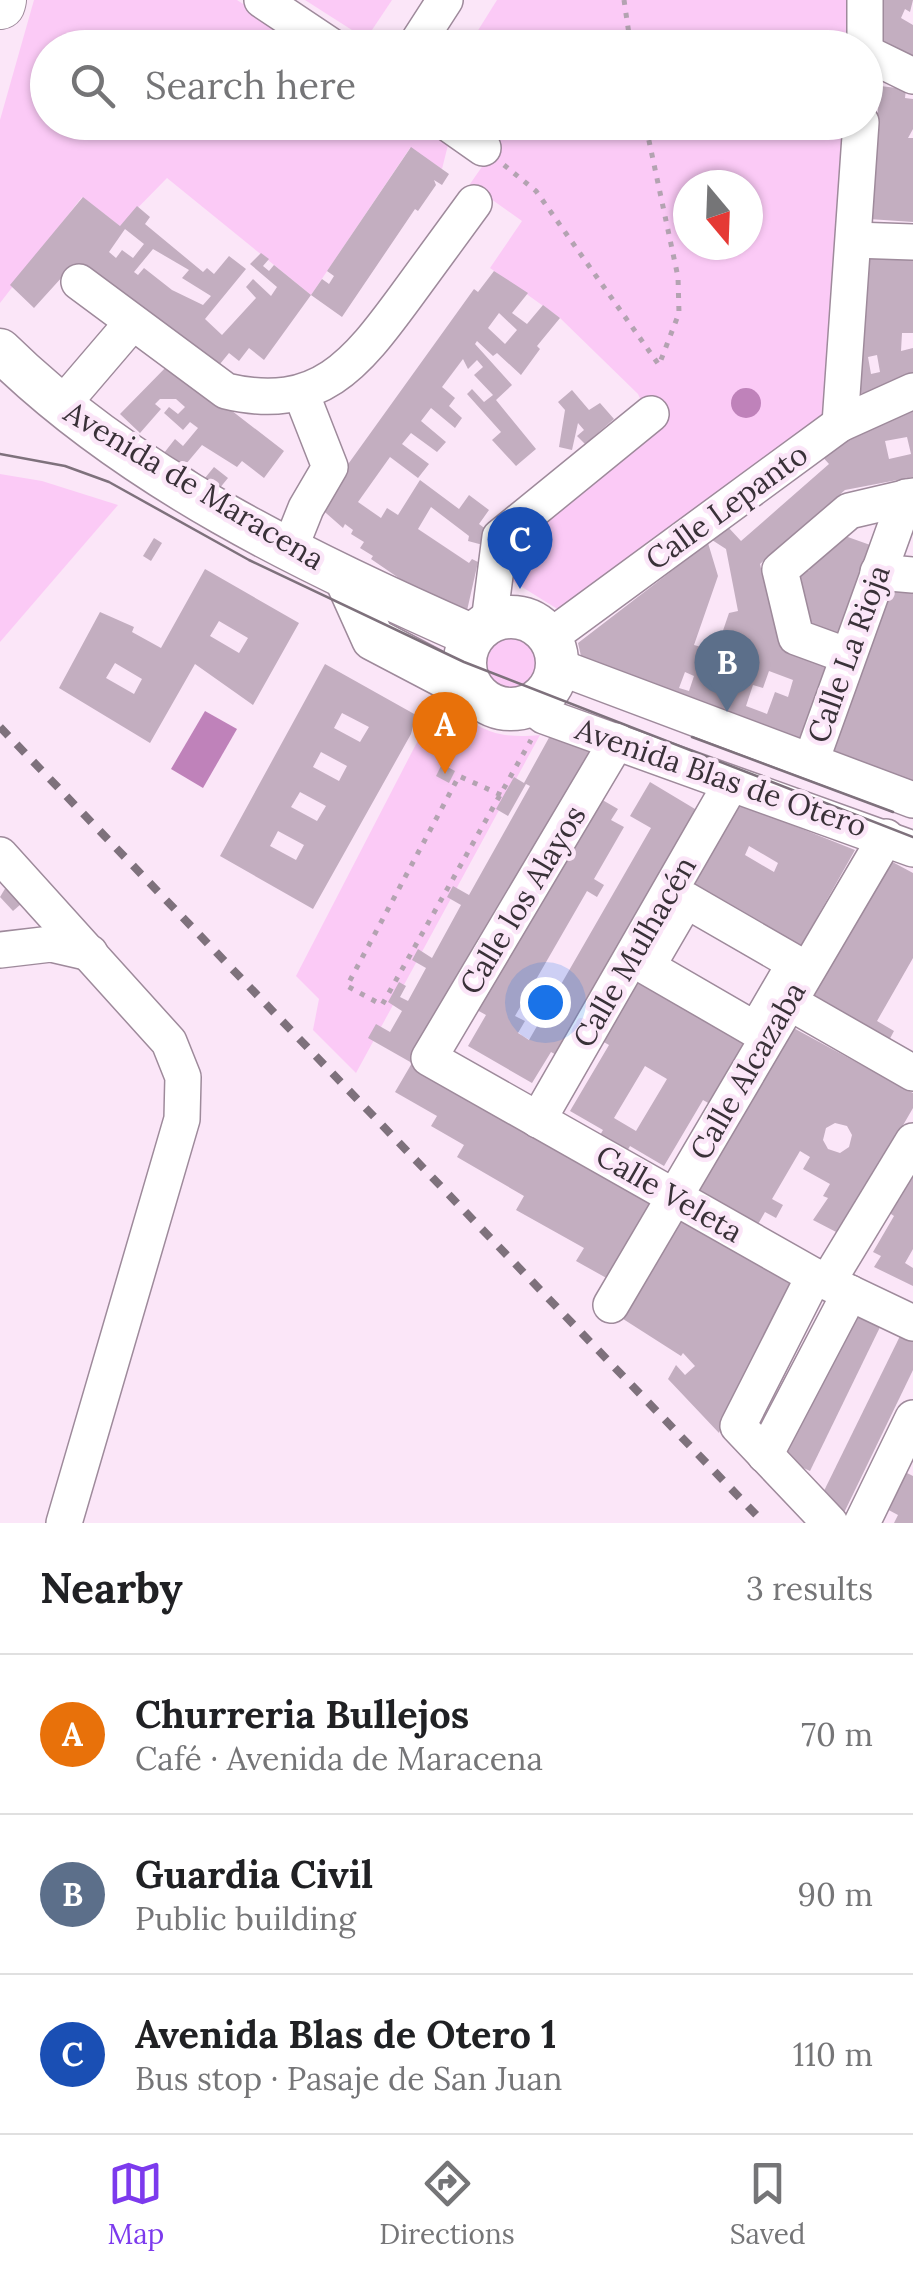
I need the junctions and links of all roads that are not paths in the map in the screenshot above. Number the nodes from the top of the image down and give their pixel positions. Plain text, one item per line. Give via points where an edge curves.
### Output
1 (262, 0) edge
2 (446, 0) edge
3 (866, 0) edge
4 (307, 30) edge
5 (426, 30) edge
6 (865, 30) edge
7 (883, 60) edge
8 (913, 76) edge
9 (472, 140) edge
10 (860, 140) edge
11 (483, 148) road end
12 (474, 203) dead end
13 (854, 240) junction
14 (913, 242) edge
15 (79, 282) dead end
16 (132, 323) junction
17 (0, 350) edge
18 (913, 391) edge
19 (301, 392) junction
20 (60, 406) junction
21 (651, 414) dead end
22 (840, 424) junction
23 (909, 497) edge
24 (290, 548) junction
25 (878, 572) junction
26 (913, 575) edge
27 (346, 578) junction
28 (481, 629) junction
29 (554, 652) junction
30 (848, 656) junction
31 (474, 692) junction
32 (537, 710) junction
33 (617, 741) junction
34 (811, 761) junction
35 (731, 784) junction
36 (913, 800) edge
37 (899, 843) edge
38 (0, 855) edge
39 (0, 950) edge
40 (90, 953) junction
41 (774, 1012) junction
42 (429, 1058) joint
43 (913, 1073) edge
44 (538, 1120) junction
45 (913, 1141) edge
46 (674, 1198) junction
47 (831, 1283) junction
48 (611, 1305) dead end
49 (913, 1323) edge
50 (908, 1440) edge
51 (766, 1455) junction
52 (64, 1523) edge
53 (830, 1523) edge
54 (862, 1523) edge

1 - 4 street
2 - 5 street
3 - 6 street
7 - 8 street
9 - 11 street
10 - 13 street
12 - 19 street via 362,356 332,381
13 - 14 street
13 - 22 street
15 - 16 street
16 - 19 street via 206,381 249,397
16 - 20 street
17 - 20 main road, Avenida de Maracena
18 - 22 street, Calle Lepanto
19 - 24 street via 330,467
20 - 24 main road, Avenida de Maracena
21 - 28 street via 500,538
22 - 29 street, Calle Lepanto
23 - 25 street, Calle La Rioja
23 - 30 street via 849,510 780,570 796,637
24 - 27 main road, Avenida de Maracena
25 - 26 street
25 - 30 street, Calle La Rioja
27 - 28 main road, Avenida de Maracena
27 - 31 main road, Avenida de Maracena via 372,639
28 - 29 main road via 509,616 528,620
28 - 31 main road via 464,662
29 - 32 main road
29 - 34 street, Avenida Blas de Otero
30 - 34 street, Calle La Rioja
31 - 32 main road via 498,708
32 - 33 street, Avenida Blas de Otero
33 - 35 street, Avenida Blas de Otero
33 - 42 street, Calle los Alayos
34 - 36 street, Avenida Blas de Otero
35 - 37 street, Avenida Blas de Otero
35 - 44 street, Calle Mulhacén
37 - 41 street, Calle Alcazaba
38 - 40 street
39 - 40 street via 51,944
40 - 52 street via 170,1042 183,1077 182,1119
41 - 41 street via 756,1030 647,967 686,900 795,963
41 - 43 street
41 - 46 street, Calle Alcazaba
42 - 44 street, Calle Veleta
44 - 46 street, Calle Veleta
45 - 47 street
46 - 47 street, Calle Veleta
46 - 48 street, Calle Alcazaba
47 - 49 street, Calle Veleta
47 - 51 street
47 - 51 street via 738,1426
50 - 54 street
51 - 53 street

